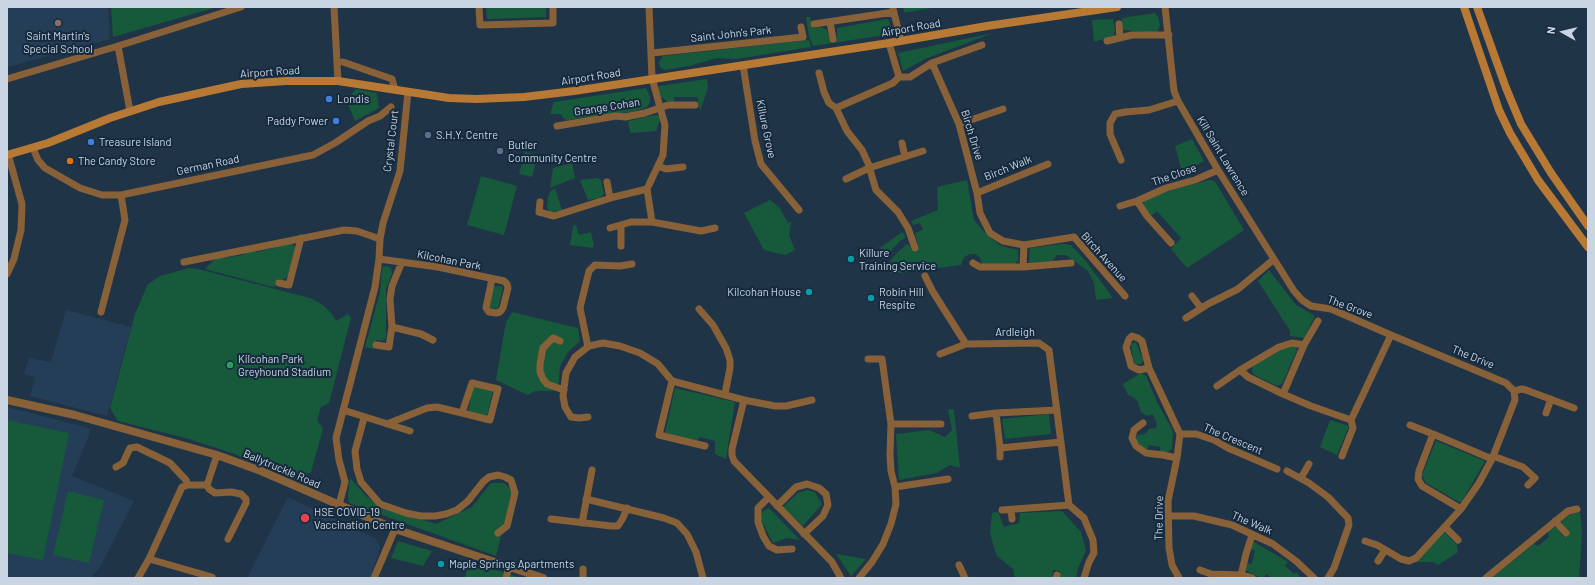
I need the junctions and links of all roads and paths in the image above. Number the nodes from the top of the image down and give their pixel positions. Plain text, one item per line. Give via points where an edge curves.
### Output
1 (241, 7) edge
2 (334, 7) edge
3 (479, 7) edge
4 (553, 7) edge
5 (649, 7) edge
6 (1117, 7) edge
7 (1165, 7) edge
8 (1464, 7) edge
9 (1477, 7) edge
10 (894, 9) edge
11 (830, 22) junction
12 (814, 24) dead end
13 (1119, 24) dead end
14 (801, 27) dead end
15 (1168, 35) junction
16 (1120, 38) junction
17 (833, 39) dead end
18 (1107, 41) dead end
19 (901, 42) junction
20 (890, 44) junction
21 (982, 45) dead end
22 (118, 46) junction
23 (652, 53) junction
24 (343, 62) dead end
25 (932, 63) junction
26 (743, 65) junction
27 (819, 73) dead end
28 (899, 76) junction
29 (652, 78) junction
30 (7, 79) edge
31 (338, 81) junction
32 (396, 90) junction
33 (408, 92) junction
34 (1178, 101) junction
35 (695, 105) dead end
36 (391, 107) dead end
37 (661, 108) junction
38 (836, 108) junction
39 (1003, 108) dead end
40 (130, 111) junction
41 (959, 124) junction
42 (556, 126) dead end
43 (902, 143) dead end
44 (33, 148) junction
45 (923, 151) dead end
46 (8, 154) edge
47 (905, 157) junction
48 (1121, 160) dead end
49 (1048, 164) dead end
50 (658, 166) junction
51 (683, 167) dead end
52 (869, 168) junction
53 (1218, 170) junction
54 (846, 179) dead end
55 (607, 182) dead end
56 (647, 189) junction
57 (977, 193) junction
58 (121, 195) junction
59 (610, 198) junction
60 (1137, 201) junction
61 (540, 202) dead end
62 (1120, 206) dead end
63 (798, 210) dead end
64 (652, 222) junction
65 (621, 225) junction
66 (1588, 226) edge
67 (610, 228) dead end
68 (715, 228) dead end
69 (301, 238) junction
70 (380, 239) junction
71 (1171, 243) dead end
72 (1024, 245) junction
73 (621, 246) dead end
74 (1588, 247) edge
75 (915, 248) dead end
76 (379, 259) junction
77 (1273, 260) junction
78 (184, 262) dead end
79 (402, 262) junction
80 (973, 263) dead end
81 (632, 264) dead end
82 (1071, 264) dead end
83 (1023, 267) junction
84 (7, 274) edge
85 (925, 276) dead end
86 (492, 280) junction
87 (279, 283) dead end
88 (1125, 296) dead end
89 (1192, 296) dead end
90 (1302, 300) joint
91 (1201, 308) junction
92 (699, 309) dead end
93 (101, 312) dead end
94 (1186, 318) dead end
95 (1318, 321) dead end
96 (392, 327) junction
97 (1391, 335) junction
98 (433, 340) dead end
99 (560, 341) dead end
100 (966, 344) junction
101 (376, 345) dead end
102 (1304, 345) junction
103 (588, 347) junction
104 (1420, 347) joint
105 (940, 354) dead end
106 (868, 359) dead end
107 (1149, 368) junction
108 (1240, 370) junction
109 (672, 381) junction
110 (1217, 386) dead end
111 (564, 390) junction
112 (1514, 392) junction
113 (725, 394) junction
114 (1283, 394) junction
115 (1551, 399) junction
116 (7, 400) edge
117 (744, 400) junction
118 (812, 400) dead end
119 (1574, 408) dead end
120 (343, 410) junction
121 (1057, 410) junction
122 (462, 413) junction
123 (996, 413) junction
124 (1546, 413) dead end
125 (972, 416) dead end
126 (588, 417) dead end
127 (364, 418) junction
128 (1351, 420) junction
129 (1143, 423) dead end
130 (387, 424) junction
131 (891, 424) junction
132 (941, 424) dead end
133 (1410, 425) dead end
134 (410, 431) dead end
135 (1180, 434) junction
136 (1433, 434) junction
137 (1061, 442) junction
138 (705, 446) dead end
139 (1000, 448) junction
140 (217, 455) junction
141 (1342, 456) dead end
142 (1000, 457) dead end
143 (1492, 457) junction
144 (1177, 458) junction
145 (1308, 464) dead end
146 (116, 467) dead end
147 (1277, 469) dead end
148 (592, 470) dead end
149 (1287, 471) dead end
150 (1542, 473) dead end
151 (1301, 478) junction
152 (1535, 478) junction
153 (948, 479) dead end
154 (188, 485) junction
155 (207, 485) junction
156 (1528, 485) dead end
157 (895, 487) junction
158 (769, 497) junction
159 (586, 499) junction
160 (339, 505) junction
161 (1069, 505) junction
162 (777, 506) junction
163 (627, 508) junction
164 (1461, 509) junction
165 (1577, 509) dead end
166 (1002, 510) dead end
167 (1011, 510) junction
168 (1169, 516) junction
169 (551, 519) dead end
170 (1012, 519) dead end
171 (1555, 521) junction
172 (582, 522) junction
173 (1445, 528) junction
174 (395, 529) junction
175 (498, 533) dead end
176 (1566, 533) dead end
177 (804, 534) junction
178 (1252, 535) junction
179 (228, 539) dead end
180 (1458, 540) dead end
181 (1365, 541) dead end
182 (792, 549) dead end
183 (1385, 550) junction
184 (149, 559) junction
185 (1378, 562) dead end
186 (959, 565) dead end
187 (509, 567) junction
188 (583, 569) dead end
189 (1200, 570) dead end
190 (1242, 576) junction
191 (212, 577) dead end
192 (138, 578) edge
193 (374, 578) edge
194 (506, 578) edge
195 (543, 578) edge
196 (584, 578) edge
197 (703, 578) edge
198 (841, 578) edge
199 (859, 578) edge
200 (965, 578) edge
201 (1084, 578) edge
202 (1179, 578) edge
203 (1252, 578) edge
204 (1314, 578) edge
205 (1328, 578) edge
206 (1486, 578) edge

1 - 22 street
2 - 31 street
3 - 4 street via 480,24 553,23
5 - 23 street
6 - 19 main road, Airport Road via 968,29
7 - 15 street, Kill Saint Lawrence
8 - 74 main road via 1499,110 1510,133 1538,180
9 - 66 main road via 1521,124 1550,173
10 - 11 street
10 - 19 street
11 - 12 street
11 - 17 street
13 - 16 street
14 - 23 street, Saint John's Park via 803,37
15 - 16 street
15 - 34 street, Kill Saint Lawrence via 1174,90
16 - 18 street
19 - 20 main road, Airport Road
20 - 26 main road, Airport Road
20 - 28 street
21 - 25 street
22 - 30 street
22 - 40 street
23 - 29 street
24 - 32 street via 392,79
25 - 28 street via 910,77
25 - 41 street, Birch Drive
26 - 29 main road, Airport Road
26 - 63 street, Killure Grove via 761,164
27 - 38 street via 829,103
28 - 38 street via 893,83
29 - 33 main road, Airport Road via 561,92 497,98 449,98
29 - 37 street
31 - 32 main road, Airport Road
31 - 40 main road, Airport Road via 241,84 187,95
32 - 33 main road, Airport Road
33 - 70 street, Crystal Court via 400,171
34 - 48 street via 1149,110 1115,114 1110,123 1110,134
34 - 53 street, Kill Saint Lawrence
35 - 37 street, Grange Cohan via 668,105
36 - 58 street, German Road via 313,155
37 - 42 street, Grange Cohan via 625,117 616,116
37 - 50 street via 665,125 663,155
38 - 52 street via 847,131 862,150
39 - 41 street
40 - 44 main road, Airport Road
41 - 57 street, Birch Drive
43 - 47 street
44 - 46 main road, Airport Road
44 - 58 street, German Road via 45,168 80,188 102,195
45 - 47 street
46 - 84 street via 22,204 21,230
47 - 52 street
49 - 57 street, Birch Walk
50 - 51 street via 666,169
50 - 56 street
52 - 54 street
52 - 75 street via 876,190 898,212 908,228
53 - 60 street, The Close
53 - 77 street, Kill Saint Lawrence
55 - 59 street
56 - 59 street
56 - 64 street
57 - 72 street, Birch Avenue via 980,213 990,233 1003,241
58 - 93 street via 125,220
59 - 61 street via 554,216 539,212
60 - 62 street, The Close
60 - 71 street
64 - 65 street via 631,222
64 - 68 street via 701,231
65 - 67 street
65 - 73 street
69 - 70 street via 349,230
69 - 78 street
69 - 87 street via 289,285
70 - 76 street, Crystal Court
72 - 83 street
72 - 88 street, Birch Avenue via 1074,237
76 - 79 street, Kilcohan Park
76 - 120 street, Crystal Court via 375,287
77 - 90 street, Kill Saint Lawrence
77 - 91 street via 1238,289
79 - 86 street, Kilcohan Park via 438,267
79 - 96 street, Kilcohan Park via 390,299
80 - 83 street via 980,267
81 - 103 street via 595,265 589,271 580,308
82 - 83 street
85 - 100 street
86 - 86 street, Kilcohan Park via 504,281 508,288 503,308 496,313 489,312 486,308
89 - 91 street
90 - 97 street, The Grove via 1311,306 1331,309
91 - 94 street
92 - 113 street via 714,325 730,360
95 - 102 street
96 - 98 street via 421,334
96 - 101 street, Kilcohan Park via 389,347
97 - 104 street, The Grove
97 - 128 street
99 - 111 street via 554,338 543,348 540,372 547,384
100 - 105 street, Ardleigh
100 - 121 street, Ardleigh via 1039,342 1045,345 1049,350
102 - 108 street via 1292,343 1279,347
102 - 114 street
103 - 109 street via 603,343 640,353 658,364
103 - 111 street via 574,356 566,373
104 - 112 street, The Drive via 1506,383
106 - 131 street via 882,359
107 - 107 street via 1139,370 1131,366 1126,347 1132,336 1142,341
107 - 135 street
108 - 110 street
108 - 114 street via 1248,377
109 - 113 street
109 - 138 street via 659,435
111 - 126 street via 565,408 571,417
112 - 115 street via 1522,389
112 - 143 street via 1515,400
113 - 117 street
114 - 128 street
115 - 119 street
115 - 124 street
116 - 140 street, Ballytruckle Road via 74,415
117 - 118 street via 775,406
117 - 158 street via 732,455 734,462
120 - 127 street
120 - 160 street, Crystal Court via 336,438 346,482
121 - 123 street
121 - 137 street, Ardleigh
122 - 122 street via 490,420 498,389 472,383
122 - 130 street via 437,407 427,408
123 - 125 street
123 - 139 street
127 - 130 street
127 - 175 street via 355,451 357,469 361,482 380,504 421,516 446,514 468,502 489,477 498,475 511,480 515,493 507,526
128 - 141 street via 1353,428
129 - 144 street via 1134,430 1132,438 1136,446 1146,453
130 - 134 street
131 - 132 street
131 - 157 street via 891,466
133 - 136 street
135 - 144 street, The Drive
135 - 147 street, The Crescent via 1196,434 1214,440
136 - 143 street
136 - 164 street via 1418,479 1422,486
137 - 139 street
137 - 161 street, Ardleigh
139 - 142 street
140 - 155 street
140 - 160 street, Ballytruckle Road
143 - 152 street via 1524,467
143 - 164 street via 1479,483
144 - 168 street, The Drive via 1168,501
145 - 151 street
146 - 154 street via 123,463 130,448 137,447 170,463
148 - 159 street
149 - 151 street
150 - 152 street
151 - 205 street via 1328,497 1348,518 1349,526
152 - 156 street
153 - 157 street
154 - 155 street
154 - 184 street via 182,486
155 - 179 street via 215,494 231,492 246,498 246,503
157 - 199 street via 896,504 891,524 876,556
158 - 162 street
158 - 182 street via 758,508 758,522 763,536 769,546 778,550
159 - 163 street
159 - 172 street
160 - 174 street, Ballytruckle Road
161 - 167 street
161 - 201 street via 1084,518 1093,540 1094,554
162 - 177 street
162 - 177 street via 796,487 807,484 819,488 826,494 828,506 823,516
163 - 172 street via 618,526
163 - 197 street via 677,523 687,534 696,552
164 - 173 street
165 - 171 street via 1568,511
166 - 167 street
167 - 170 street
168 - 178 street, The Walk via 1194,516 1232,525
168 - 202 street, The Drive via 1168,535 1172,565
169 - 172 street
171 - 176 street
171 - 206 street
173 - 180 street
173 - 183 street via 1416,558 1409,561
174 - 187 street, Ballytruckle Road
174 - 193 street
177 - 198 street via 832,562
178 - 190 street
178 - 204 street, The Walk via 1273,544
181 - 183 street
183 - 185 street
184 - 191 street
184 - 192 street
186 - 200 street
187 - 194 street
187 - 195 street, Ballytruckle Road
188 - 196 street
189 - 190 street via 1211,574
190 - 203 street

